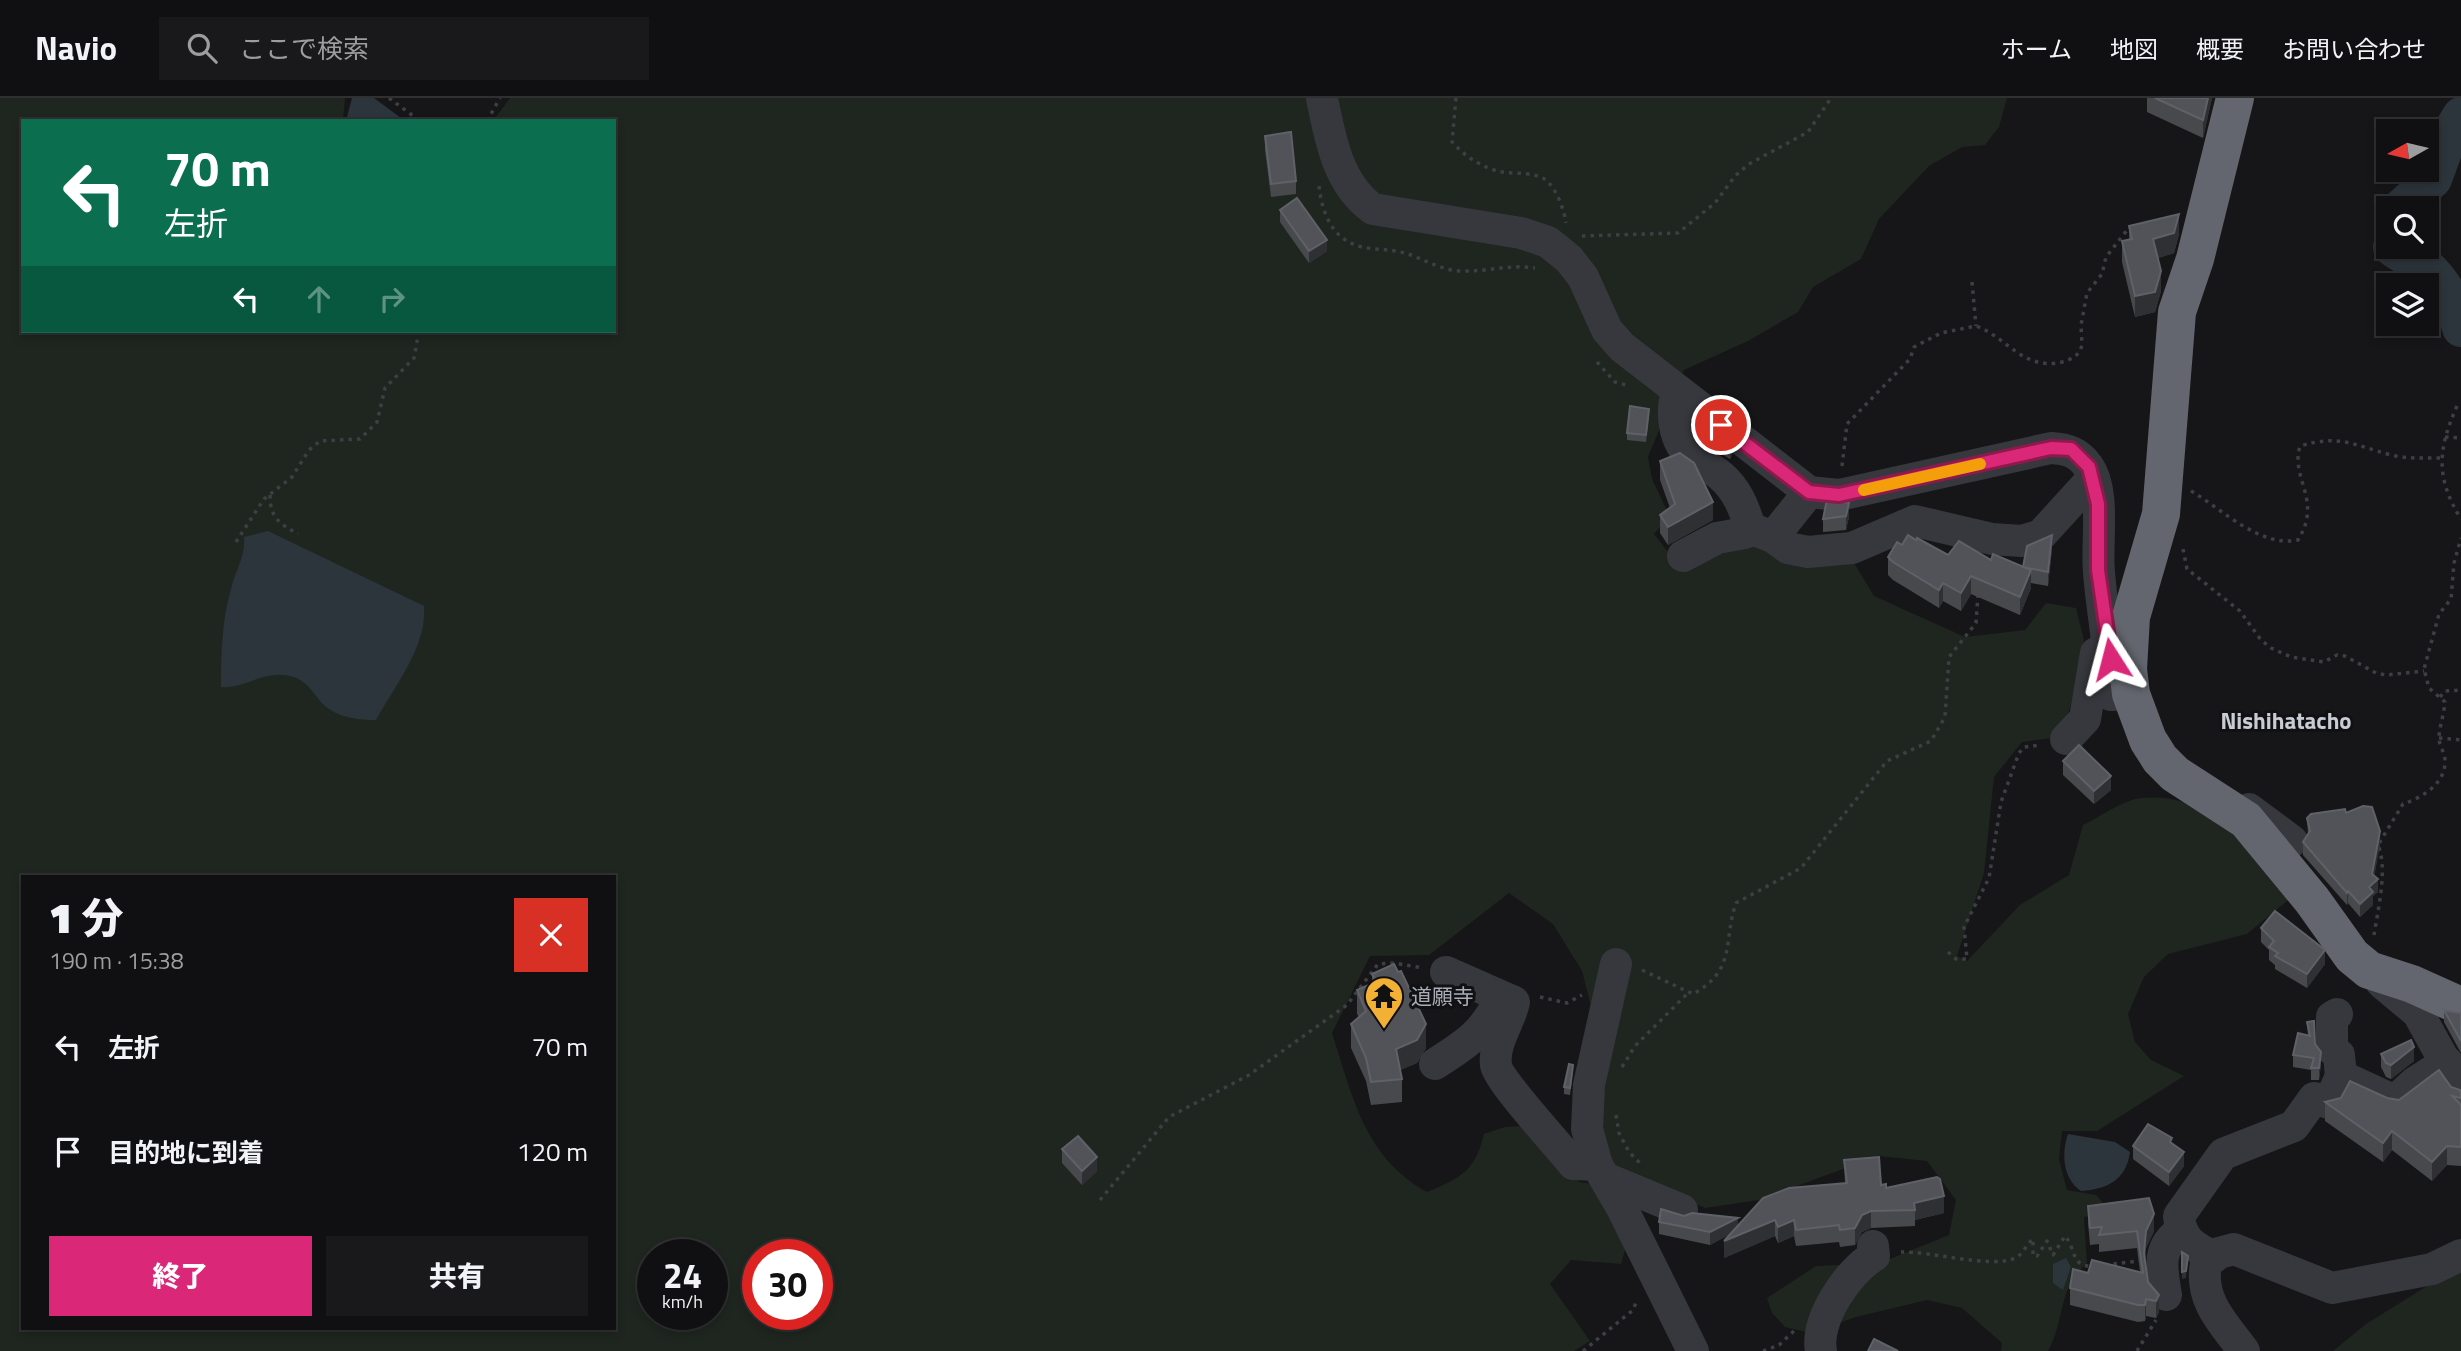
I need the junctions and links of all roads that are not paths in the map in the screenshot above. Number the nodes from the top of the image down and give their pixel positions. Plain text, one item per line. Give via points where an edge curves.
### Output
1 (1322, 98) edge
2 (2235, 98) edge
3 (1673, 388) junction
4 (2092, 479) junction
5 (1809, 492) junction
6 (1762, 533) junction
7 (1683, 556) dead end
8 (2107, 634) junction
9 (2110, 708) junction
10 (2066, 739) road end
11 (2229, 808) junction
12 (2292, 841) dead end
13 (1616, 964) road end
14 (1446, 972) road end
15 (2381, 974) junction
16 (1508, 999) junction
17 (2461, 1006) edge
18 (2337, 1014) dead end
19 (2447, 1062) junction
20 (1435, 1063) dead end
21 (2341, 1076) junction
22 (2461, 1091) edge
23 (1601, 1171) junction
24 (1672, 1206) road end
25 (2181, 1231) junction
26 (1873, 1251) road end
27 (2461, 1255) edge
28 (2214, 1257) junction
29 (2205, 1292) junction
30 (1693, 1351) edge
31 (1821, 1351) edge
32 (2244, 1351) edge

1 - 3 street via 1342,175 1356,197 1373,209 1521,233 1583,277 1607,330
2 - 9 highway via 2195,259 2177,312 2161,514 2131,617 2128,669
3 - 5 street
3 - 6 street via 1677,436 1696,460 1733,489
4 - 5 street via 2089,467 2071,449 2051,448 1839,495
4 - 6 street via 2041,535 2022,541 1992,539 1915,521 1870,542 1808,552 1788,548
4 - 8 street via 2098,504 2098,570
5 - 6 street
6 - 7 street via 1717,538
8 - 9 street
8 - 9 street via 2096,649
9 - 10 street via 2085,719
9 - 11 highway via 2148,740 2175,774
11 - 12 street via 2244,805
11 - 15 highway via 2246,820 2352,956
13 - 23 street via 1589,1085 1587,1129
14 - 16 street
15 - 17 highway
15 - 19 street via 2382,982 2418,1013
16 - 20 street via 1475,1039
16 - 23 street via 1496,1064 1503,1082 1573,1164
18 - 21 street via 2332,1017 2332,1049 2339,1055
19 - 21 street via 2395,1101
19 - 22 street
21 - 25 street via 2329,1103 2314,1098 2294,1126 2223,1154 2179,1216
23 - 24 street
23 - 30 street
25 - 28 street via 2192,1246
25 - 29 street via 2170,1238 2164,1280
26 - 31 street via 1834,1298 1822,1332
27 - 28 street via 2432,1269 2332,1288 2234,1249
28 - 29 street via 2206,1263
29 - 32 street

